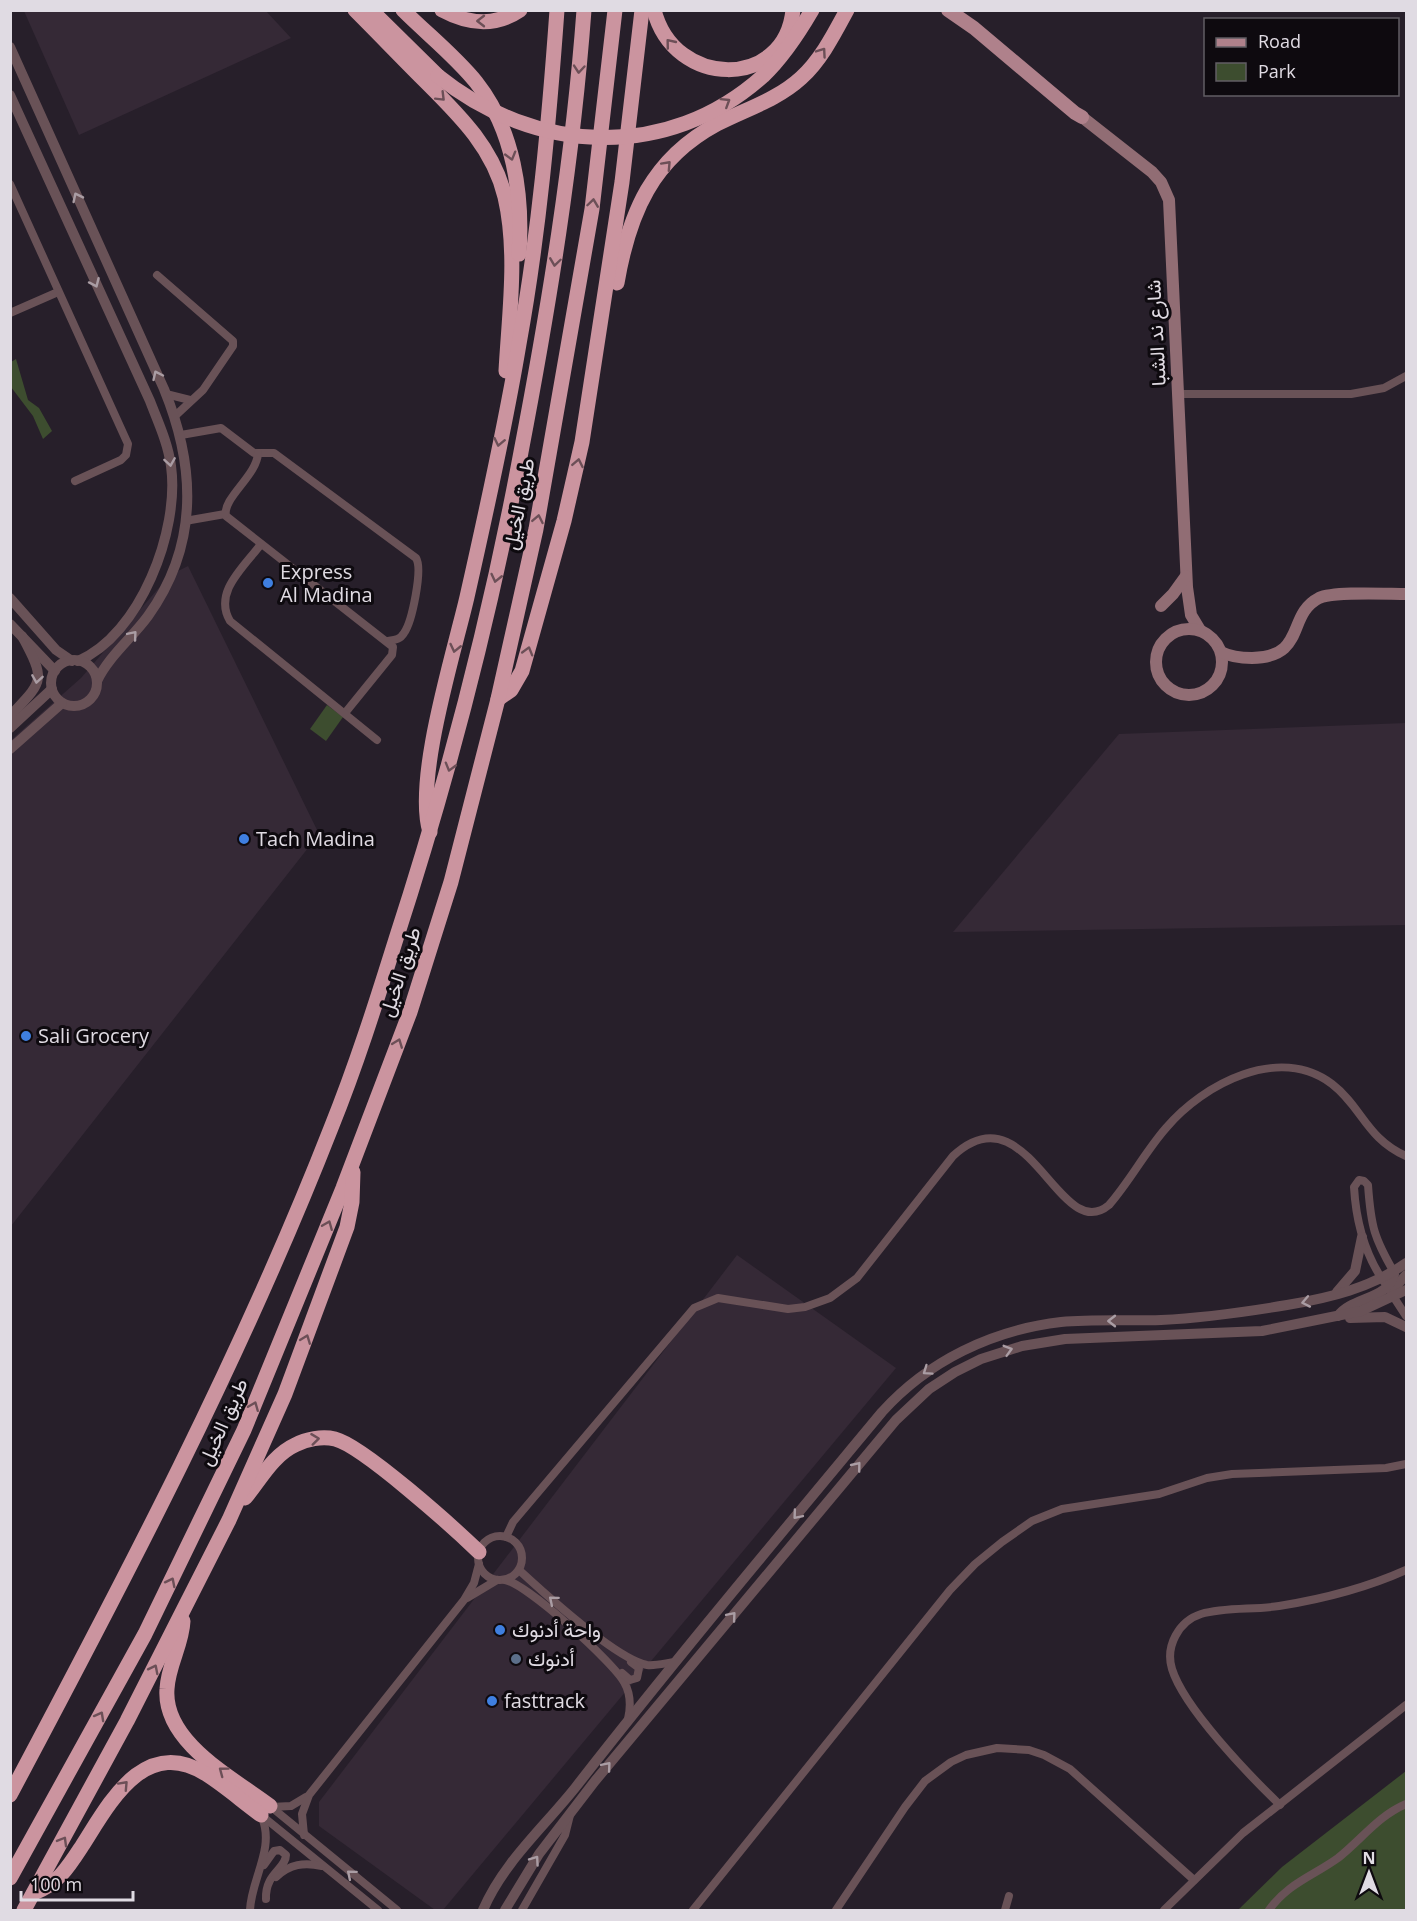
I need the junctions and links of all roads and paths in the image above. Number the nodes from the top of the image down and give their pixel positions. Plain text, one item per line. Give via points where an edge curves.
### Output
1 (355, 10) edge
2 (371, 10) edge
3 (403, 10) edge
4 (442, 10) edge
5 (520, 10) edge
6 (557, 10) edge
7 (584, 10) edge
8 (615, 10) edge
9 (642, 10) edge
10 (654, 10) edge
11 (793, 10) edge
12 (812, 10) edge
13 (847, 10) edge
14 (948, 10) edge
15 (956, 10) edge
16 (10, 47) edge
17 (10, 95) edge
18 (1083, 117) junction
19 (10, 184) edge
20 (157, 275) dead end
21 (58, 292) junction
22 (10, 313) edge
23 (519, 344) junction
24 (1407, 376) edge
25 (166, 394) junction
26 (1178, 394) junction
27 (190, 400) junction
28 (507, 405) junction
29 (585, 415) junction
30 (175, 416) junction
31 (181, 435) junction
32 (258, 453) junction
33 (75, 481) dead end
34 (225, 514) junction
35 (185, 521) junction
36 (261, 544) junction
37 (1186, 581) junction
38 (1407, 594) edge
39 (1337, 596) junction
40 (10, 598) edge
41 (1161, 606) dead end
42 (10, 624) edge
43 (1200, 630) junction
44 (1177, 631) junction
45 (22, 636) junction
46 (387, 640) junction
47 (1221, 651) junction
48 (75, 661) junction
49 (55, 671) junction
50 (1221, 672) junction
51 (97, 681) junction
52 (52, 689) junction
53 (498, 699) junction
54 (62, 703) junction
55 (345, 713) junction
56 (10, 716) edge
57 (10, 728) edge
58 (377, 740) dead end
59 (10, 749) edge
60 (431, 834) junction
61 (1407, 1156) edge
62 (353, 1163) junction
63 (1362, 1237) junction
64 (1407, 1263) edge
65 (1403, 1284) edge
66 (1388, 1287) junction
67 (1332, 1296) junction
68 (1338, 1316) junction
69 (1407, 1316) edge
70 (1407, 1327) edge
71 (1407, 1464) edge
72 (229, 1520) junction
73 (506, 1537) junction
74 (479, 1558) junction
75 (519, 1570) junction
76 (1407, 1570) edge
77 (501, 1580) junction
78 (464, 1600) junction
79 (183, 1614) junction
80 (604, 1640) junction
81 (595, 1649) junction
82 (675, 1662) junction
83 (1407, 1705) edge
84 (628, 1719) junction
85 (10, 1795) edge
86 (309, 1795) junction
87 (1407, 1804) edge
88 (1280, 1805) junction
89 (265, 1811) junction
90 (571, 1812) junction
91 (304, 1835) junction
92 (326, 1867) junction
93 (255, 1877) junction
94 (10, 1878) edge
95 (1194, 1880) junction
96 (34, 1893) junction
97 (490, 1895) junction
98 (1009, 1896) dead end
99 (24, 1911) edge
100 (250, 1911) edge
101 (378, 1911) edge
102 (397, 1911) edge
103 (478, 1911) edge
104 (483, 1911) edge
105 (490, 1911) edge
106 (505, 1911) edge
107 (522, 1911) edge
108 (693, 1911) edge
109 (836, 1911) edge
110 (1005, 1911) edge
111 (1164, 1911) edge
112 (1269, 1911) edge

1 -> 28 highway via 462,118 498,174 507,206 510,240
2 -> 12 highway, bridge via 438,76 486,109 540,130 598,138 637,136 684,123 734,98 776,62
3 -> 23 highway via 477,84 495,112 509,149 521,217 516,319
5 -> 4 highway via 484,22 462,20
6 - 23 highway
7 -> 60 highway, طريق الخيل via 573,132 530,408 473,677
53 -> 8 highway, طريق الخيل via 551,451 592,208
9 - 29 highway via 622,182
11 -> 10 highway via 777,48 750,66 728,70 699,65 676,51 661,31
29 -> 13 highway via 594,405 628,231 644,193 670,161 700,135 777,96 801,78 820,56
14 - 18 main road
15 - 18 main road
25 -> 16 street
17 -> 48 street via 150,401 172,468 166,538 150,581 105,643 88,657
18 - 26 main road, شارع ند الشبا via 1152,172 1167,193
19 - 21 street
20 - 27 street via 233,341 203,390
21 - 22 street
21 - 33 street via 128,444 121,460
23 - 28 highway
24 - 26 street via 1384,388 1351,394
25 - 27 street
25 - 30 street
26 - 37 main road, شارع ند الشبا
27 - 30 street
28 -> 60 highway via 431,760 425,802
53 -> 29 highway via 511,690 522,671 571,492
30 - 31 street
31 - 32 street via 221,428
31 - 35 street via 189,481
32 - 34 street via 255,467 226,506
32 - 46 street via 274,453 418,561 420,571 406,631 398,639
34 - 35 street
34 - 36 street
51 -> 35 street via 107,663 148,616 166,586
36 - 46 street
36 - 55 street via 225,593 228,616 237,629
37 - 41 main road
37 - 43 main road, شارع ند الشبا via 1191,615
37 - 44 main road, شارع ند الشبا via 1184,618
38 - 39 main road
39 - 47 main road via 1320,598 1309,606 1291,641 1274,655 1241,658
39 - 50 main road via 1310,611 1296,641 1285,653
40 - 48 street via 56,650
42 - 45 street
43 - 44 main road
43 - 47 main road via 1213,638
44 - 50 main road via 1164,640 1157,653 1157,669 1167,686 1184,695 1200,693 1213,685
45 - 49 street
45 -> 56 street via 37,664 39,679 33,693
46 - 55 street via 393,652
47 - 50 main road
48 - 49 street
48 - 51 street via 93,670
49 - 52 street
51 - 54 street via 94,695 83,704
52 - 54 street
52 - 57 street
62 -> 53 highway, طريق الخيل via 430,950
54 - 59 street
55 - 58 street
60 - 85 highway, طريق الخيل via 335,1117 260,1297 189,1451
61 - 73 street via 1375,1136 1333,1085 1310,1072 1283,1067 1247,1074 1195,1101 1166,1128 1109,1205 1096,1212 1075,1208 1017,1148 998,1141 970,1144 953,1156 864,1269 840,1292 797,1308 727,1298 709,1300 694,1308 513,1522
72 -> 62 highway via 274,1421 343,1240 352,1202
94 -> 62 highway, طريق الخيل via 197,1532 244,1430
63 - 65 street via 1353,1187 1362,1180 1368,1185 1373,1233
63 - 66 street via 1370,1260
63 - 67 street via 1353,1275
64 - 65 street
65 - 66 street
65 - 66 street
66 - 67 street
66 - 68 street via 1372,1307
66 - 69 street
67 -> 82 street via 1219,1315 1043,1325 994,1337 949,1357 916,1379 887,1406
68 - 70 street via 1385,1317
90 -> 68 street via 891,1425 942,1380 981,1359 1036,1343 1235,1334
71 - 108 street via 1220,1476 1159,1494 1062,1509 1023,1527 981,1558 950,1590
72 -> 74 highway via 277,1456 304,1441 333,1439 364,1456
72 - 79 highway
73 - 74 street via 492,1538
73 - 75 street via 522,1553
74 - 77 street via 485,1575
74 - 78 street via 474,1583
75 - 77 street
80 -> 75 street
76 - 88 street via 1314,1599 1202,1614 1186,1623 1174,1638 1170,1661 1178,1681 1235,1759
77 - 78 street
77 - 81 street via 522,1587
78 - 86 street
89 -> 79 highway via 189,1745 172,1719 167,1687 180,1642
96 -> 79 highway
80 - 81 street via 614,1652 637,1666 637,1678 627,1679
80 - 82 street via 645,1664
81 - 84 street via 626,1685
82 - 84 street
83 - 88 street
84 - 97 street
86 - 89 street via 291,1806
86 - 91 street via 302,1814
87 - 112 street via 1377,1821 1338,1857 1287,1889
88 - 95 street via 1235,1840
89 - 91 street
89 - 92 street
89 - 93 street via 267,1839
96 -> 89 highway via 66,1871 124,1784 151,1767 176,1764 200,1770
106 -> 90 street via 529,1868
90 - 107 street via 565,1835
102 -> 91 street
92 - 93 street via 306,1863 287,1868 273,1881 265,1904 267,1882 284,1863 284,1852 272,1852
92 - 101 street
93 - 100 street
95 - 109 street via 1070,1769 1029,1750 997,1748 966,1755 925,1781
95 - 111 street
96 - 99 highway
97 - 103 street
97 - 104 street
97 - 105 street
98 - 110 street

